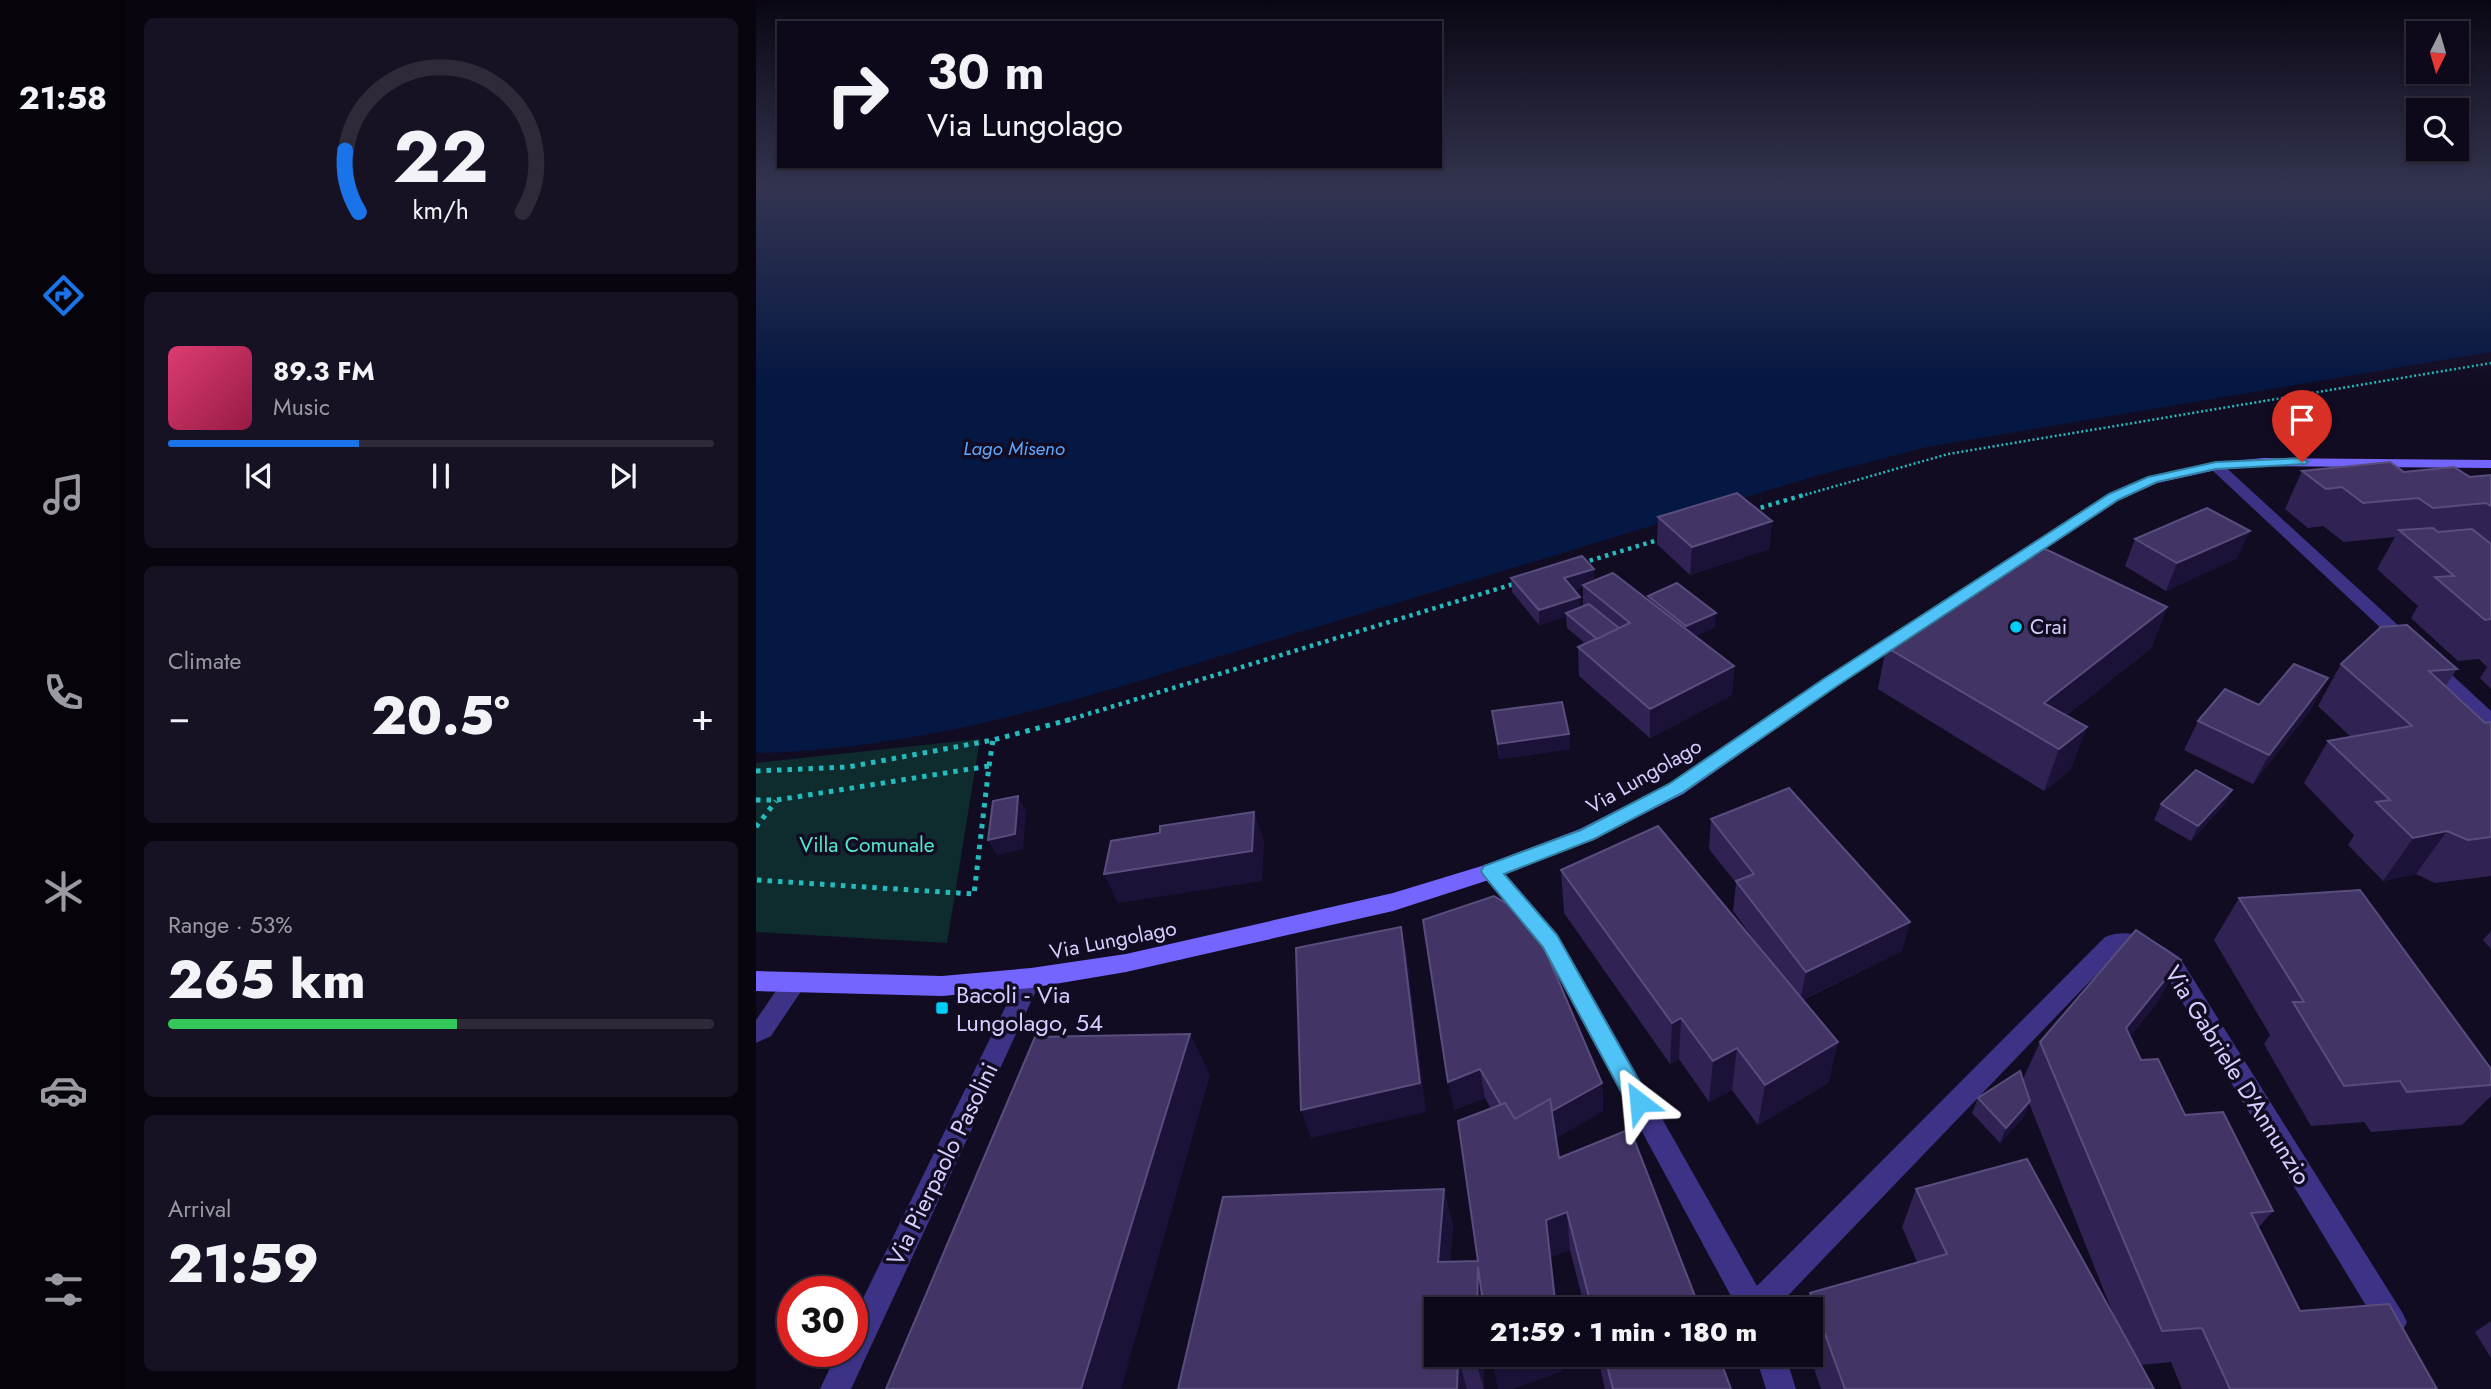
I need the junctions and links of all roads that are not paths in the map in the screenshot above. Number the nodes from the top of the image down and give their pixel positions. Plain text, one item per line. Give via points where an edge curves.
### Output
1 (2491, 464) edge
2 (2216, 466) junction
3 (2491, 721) edge
4 (1491, 871) junction
5 (1031, 978) junction
6 (756, 981) edge
7 (794, 983) junction
8 (756, 1032) edge
9 (1747, 1297) edge
10 (1766, 1297) edge
11 (2404, 1342) edge
12 (1773, 1367) edge
13 (835, 1389) edge
14 (1781, 1389) edge

1 - 2 main road, Via Lungolago via 2264,462
2 - 3 street
2 - 4 main road, Via Lungolago via 2153,480 2114,497 1842,674 1676,789 1587,834
4 - 5 main road, Via Lungolago via 1393,902 1126,963
4 - 9 street, Via Gabriele D'Annunzio via 1550,941
5 - 7 main road, Via Lungolago via 942,986
5 - 13 street, Via Pierpaolo Pasolini
6 - 7 main road, Via Lungolago
7 - 8 street
10 - 11 street, Via Gabriele D'Annunzio via 2113,943 2143,944 2172,965
12 - 14 street

